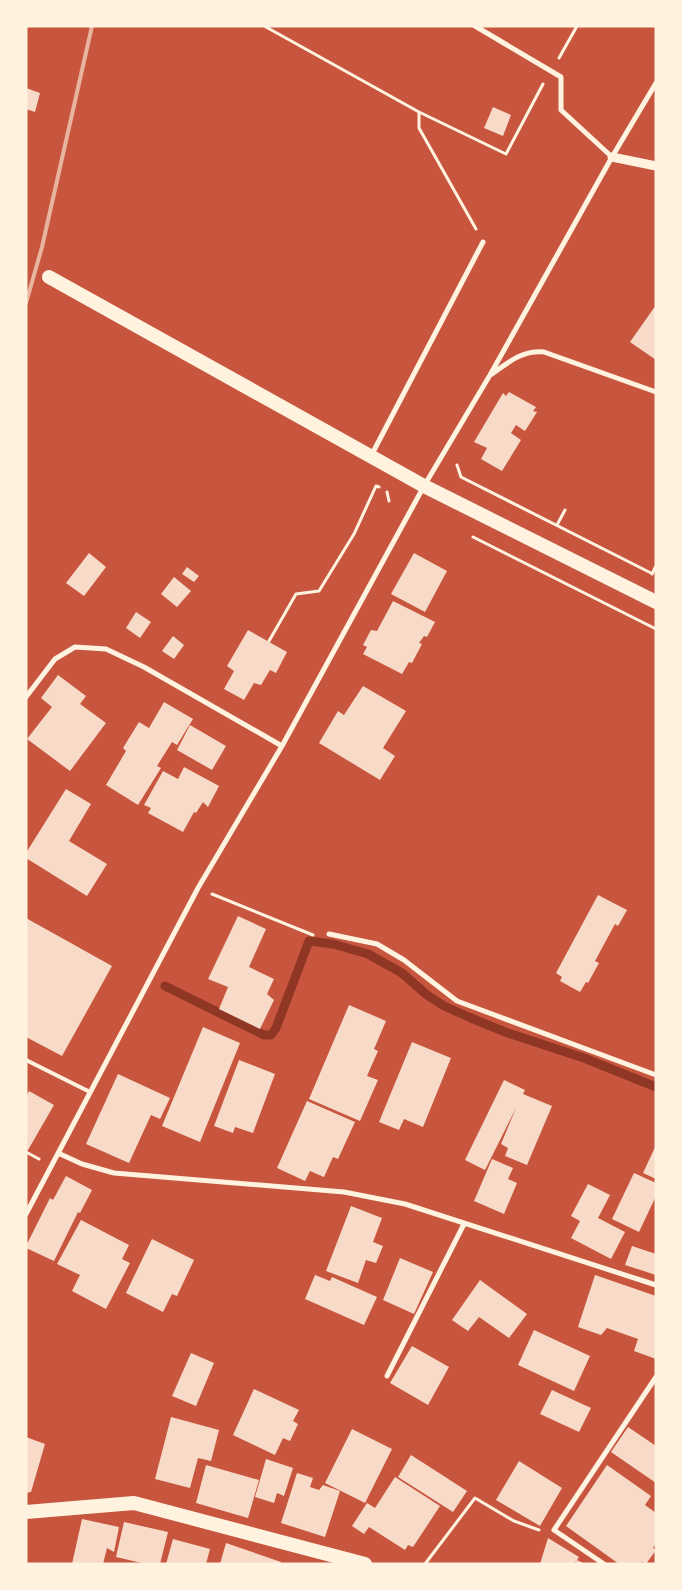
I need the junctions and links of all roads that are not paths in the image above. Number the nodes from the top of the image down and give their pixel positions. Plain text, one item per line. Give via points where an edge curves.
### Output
1 (475, 26) edge
2 (656, 83) edge
3 (612, 157) junction
4 (656, 166) edge
5 (483, 242) road end
6 (49, 277) dead end
7 (490, 375) junction
8 (656, 392) edge
9 (371, 457) junction
10 (424, 486) junction
11 (656, 602) edge
12 (26, 697) edge
13 (282, 746) junction
14 (329, 934) road end
15 (26, 1060) edge
16 (656, 1075) edge
17 (90, 1092) junction
18 (58, 1153) junction
19 (26, 1214) edge
20 (464, 1224) junction
21 (656, 1285) edge
22 (387, 1376) dead end
23 (656, 1377) edge
24 (26, 1512) edge
25 (365, 1564) edge
26 (604, 1564) edge

1 - 3 street via 561,77 561,110
2 - 3 street
3 - 4 street
3 - 7 street
5 - 9 street
6 - 9 highway
7 - 8 street via 518,356 535,351
7 - 10 street
9 - 10 highway
10 - 11 highway
10 - 13 street
12 - 13 street via 61,655 75,647 106,649 144,667
13 - 17 street via 198,888
14 - 16 street via 377,944 404,960 456,1001
15 - 17 lane
17 - 18 street
18 - 19 street
18 - 20 street via 114,1173 344,1192 405,1204
20 - 21 street
20 - 22 street
23 - 26 street via 554,1530
24 - 25 highway via 134,1503

